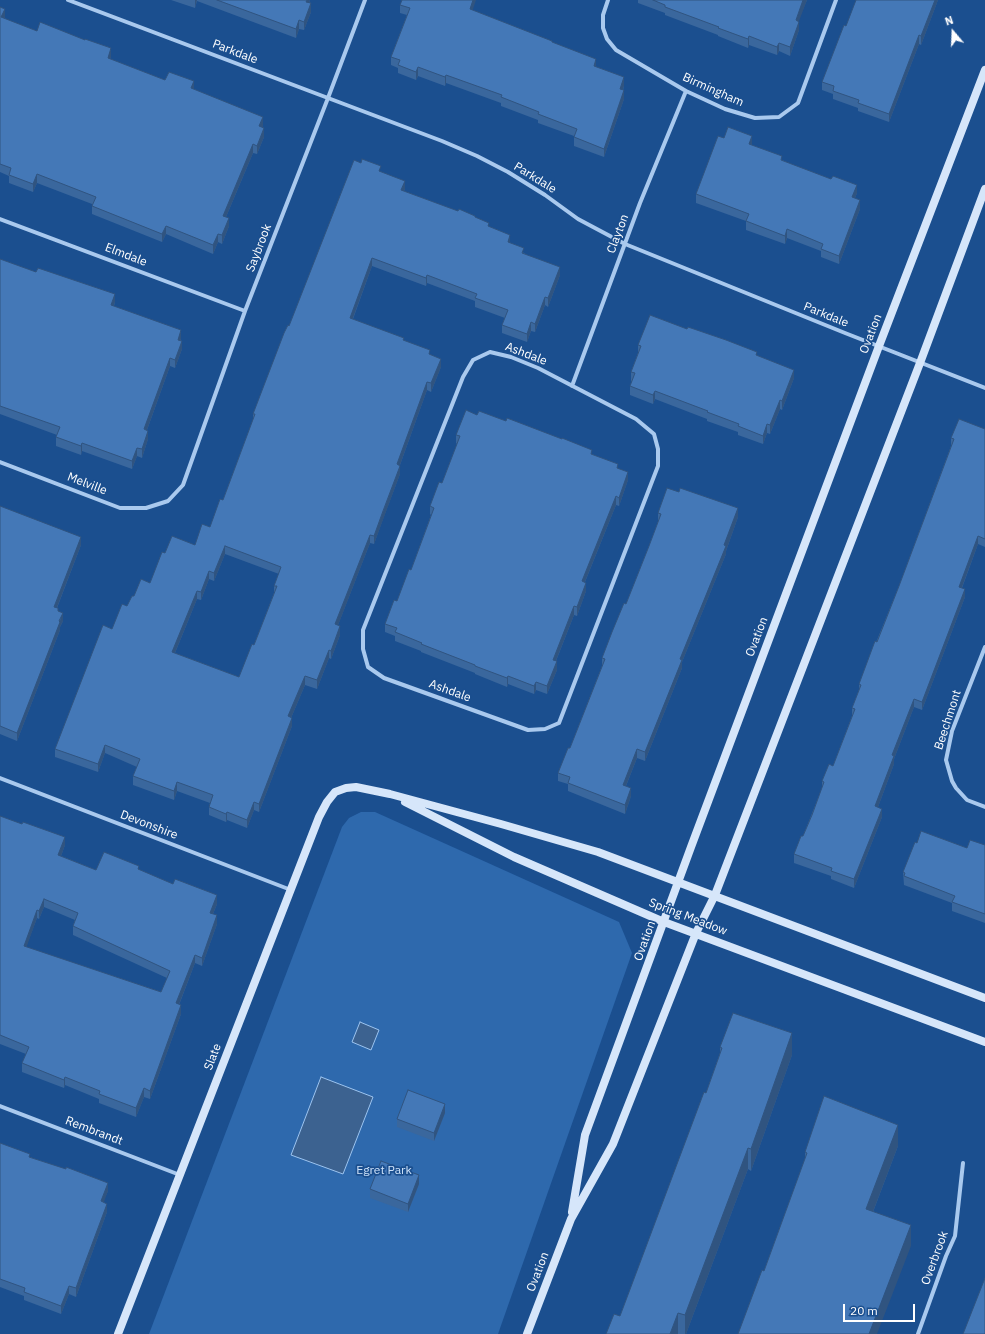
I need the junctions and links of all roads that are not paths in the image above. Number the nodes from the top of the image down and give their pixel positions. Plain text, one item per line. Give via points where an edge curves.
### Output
1 (68, 0) edge
2 (365, 0) edge
3 (608, 0) edge
4 (836, 0) edge
5 (985, 70) edge
6 (686, 91) junction
7 (328, 98) junction
8 (985, 189) edge
9 (0, 219) edge
10 (625, 244) junction
11 (246, 311) junction
12 (880, 346) junction
13 (920, 363) junction
14 (572, 386) junction
15 (985, 388) edge
16 (0, 462) edge
17 (168, 501) joint
18 (985, 647) edge
19 (0, 778) edge
20 (334, 792) joint
21 (390, 794) junction
22 (985, 807) edge
23 (678, 882) junction
24 (291, 890) junction
25 (714, 895) junction
26 (664, 922) junction
27 (696, 933) junction
28 (985, 998) edge
29 (985, 1042) edge
30 (0, 1106) edge
31 (963, 1163) dead end
32 (180, 1175) junction
33 (571, 1218) junction
34 (118, 1334) edge
35 (527, 1334) edge
36 (918, 1334) edge

1 - 7 street, Parkdale
2 - 7 street, Saybrook
3 - 6 street, Birmingham via 603,15 603,28 607,39 616,50
4 - 6 street, Birmingham via 798,103 779,117 755,118 726,109
5 - 12 street, Ovation
6 - 10 street, Clayton
7 - 10 street, Parkdale via 442,140 476,156 508,172 578,219
7 - 11 street, Saybrook
8 - 13 street, Ovation
9 - 11 street, Elmdale
10 - 12 street, Parkdale
10 - 14 street, Clayton
11 - 17 street, Saybrook via 183,485
12 - 13 street, Parkdale
12 - 23 street, Ovation
13 - 15 street, Parkdale
13 - 25 street, Ovation
14 - 14 street, Ashdale via 636,419 654,434 658,449 658,466 560,723 545,729 528,730 384,678 368,667 363,649 363,630 463,377 473,360 490,352 511,357
16 - 17 street, Melville via 120,508 146,508
18 - 22 street, Beechmont via 952,731 946,760 956,788 967,800
19 - 24 street, Devonshire
20 - 21 street, Spring Meadow via 356,788
20 - 24 street, Slate via 319,817
21 - 23 street, Spring Meadow via 598,852
21 - 26 street, Spring Meadow via 514,857
23 - 25 street, Spring Meadow
23 - 26 street, Ovation
24 - 32 street, Slate
25 - 27 street, Ovation
25 - 28 street, Spring Meadow
26 - 27 street, Spring Meadow
26 - 33 street, Ovation via 585,1135
27 - 29 street, Spring Meadow
27 - 33 street, Ovation via 613,1144
30 - 32 street, Rembrandt
31 - 36 street, Overbrook via 955,1236
32 - 34 street, Slate
33 - 35 street, Ovation

